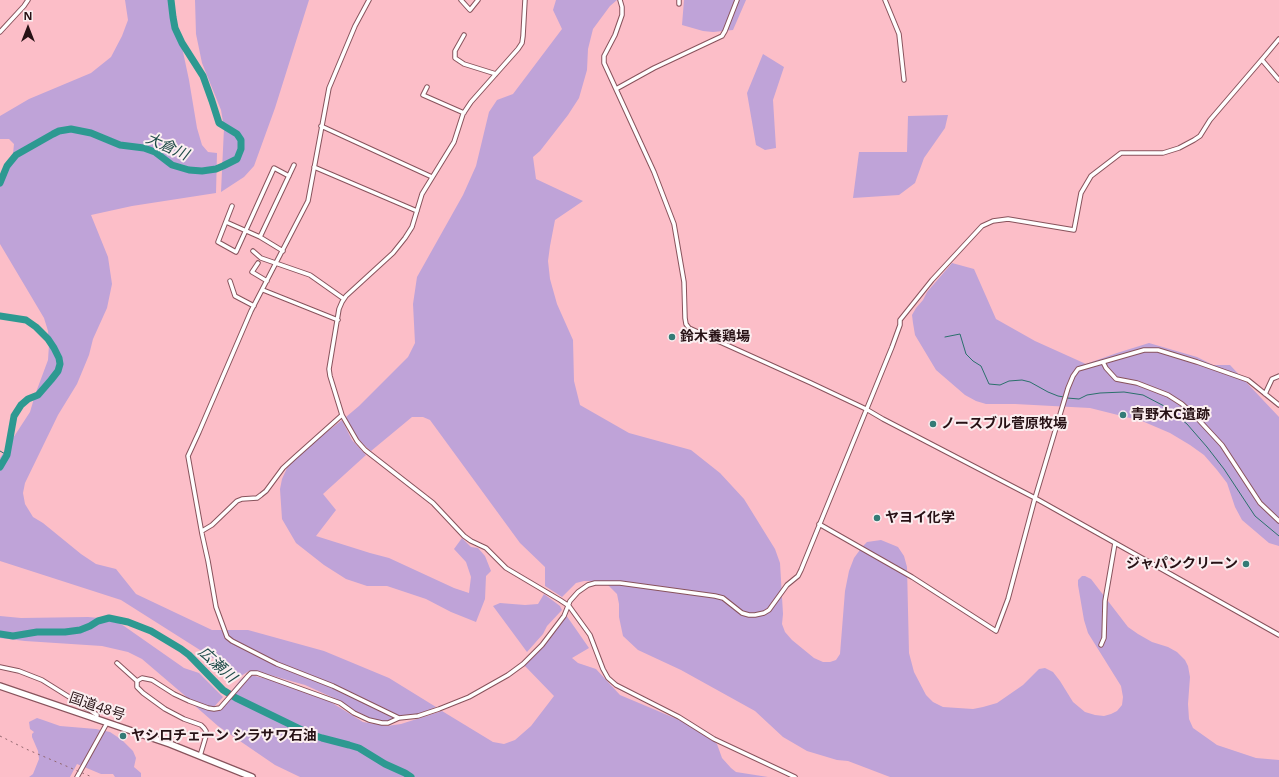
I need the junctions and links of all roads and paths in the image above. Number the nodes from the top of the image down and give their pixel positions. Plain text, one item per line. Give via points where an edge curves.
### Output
1 (28, 0) edge
2 (369, 0) edge
3 (461, 0) edge
4 (478, 0) edge
5 (525, 0) edge
6 (620, 0) edge
7 (737, 0) edge
8 (885, 0) edge
9 (0, 32) edge
10 (464, 35) dead end
11 (1279, 39) edge
12 (1262, 60) junction
13 (496, 74) junction
14 (904, 80) dead end
15 (1279, 80) edge
16 (427, 87) dead end
17 (616, 89) junction
18 (464, 113) junction
19 (321, 126) junction
20 (294, 165) dead end
21 (314, 167) junction
22 (289, 176) junction
23 (432, 177) junction
24 (232, 206) dead end
25 (417, 211) junction
26 (226, 222) junction
27 (246, 231) junction
28 (260, 237) junction
29 (253, 250) dead end
30 (283, 251) junction
31 (277, 263) junction
32 (258, 264) dead end
33 (230, 281) dead end
34 (267, 281) junction
35 (263, 290) junction
36 (344, 299) junction
37 (254, 306) junction
38 (338, 320) junction
39 (1103, 362) junction
40 (1279, 376) edge
41 (1265, 394) junction
42 (1279, 405) edge
43 (866, 409) junction
44 (342, 415) junction
45 (1035, 498) junction
46 (1279, 521) edge
47 (819, 524) junction
48 (202, 532) junction
49 (1116, 544) junction
50 (569, 606) junction
51 (1279, 635) edge
52 (1101, 645) dead end
53 (116, 663) dead end
54 (0, 667) edge
55 (137, 680) junction
56 (0, 686) edge
57 (399, 718) junction
58 (96, 719) junction
59 (107, 723) junction
60 (200, 756) junction
61 (77, 777) edge
62 (252, 777) edge
63 (795, 777) edge

1 - 9 street
2 - 19 street via 329,88
3 - 4 street via 470,10
5 - 13 street via 522,42
6 - 17 street via 622,15 604,59
7 - 17 street via 722,36
8 - 14 street via 899,34
10 - 13 street via 455,52 455,58 464,64
11 - 12 street
12 - 15 street
12 - 43 street via 1210,120 1200,136 1179,148 1163,153 1121,153 1091,176 1081,193 1074,230 1008,219 998,219 982,226 932,280 900,320 892,347
13 - 18 street
16 - 18 street via 423,95
17 - 43 street via 654,172 674,224 684,282 685,318 689,328
18 - 23 street via 454,142
19 - 21 street
19 - 23 street
20 - 22 street
21 - 25 street
21 - 30 street via 308,201
22 - 27 street via 274,168
22 - 28 street
23 - 25 street via 422,194
24 - 26 street
25 - 36 street via 412,227 393,253
26 - 27 street
26 - 27 street via 218,242 236,252
27 - 28 street
28 - 30 street
29 - 31 street via 261,258
30 - 31 street
31 - 34 street
31 - 36 street via 310,275
32 - 34 street via 252,272
33 - 37 street via 235,296
34 - 35 street
35 - 37 street
35 - 38 street
36 - 38 street via 339,309
37 - 48 street via 188,456
38 - 44 street via 329,369
39 - 41 street via 1144,350 1158,350 1239,376
39 - 45 street via 1078,369 1073,376
39 - 46 street via 1116,379 1168,395 1182,404 1222,445 1260,503
40 - 41 street via 1272,379
41 - 42 street
43 - 45 street
43 - 47 street
44 - 48 street via 289,462 261,495 237,501
44 - 50 street via 365,450 433,503 468,539 486,548 506,568
45 - 47 street via 1008,599 996,631 912,577
45 - 49 street
47 - 50 street via 799,574 764,613 742,613 723,598 715,596 620,584 588,585 578,592
48 - 57 street via 216,607 230,640 277,664 333,686
49 - 51 street
49 - 52 street via 1105,600 1104,638
50 - 57 street via 542,645 508,675 468,697 439,709 418,716
50 - 63 street via 590,635 602,669 608,678 714,739
53 - 55 street
54 - 58 street via 42,680 97,715
55 - 57 street via 152,680 189,702 214,709 220,708 248,676 262,674 340,704 369,720 385,723
55 - 60 street via 137,687 165,710 204,728 206,736
56 - 58 highway, 国道48号
58 - 59 highway, 国道48号
59 - 60 highway, 国道48号
59 - 61 street
60 - 62 highway, 国道48号

